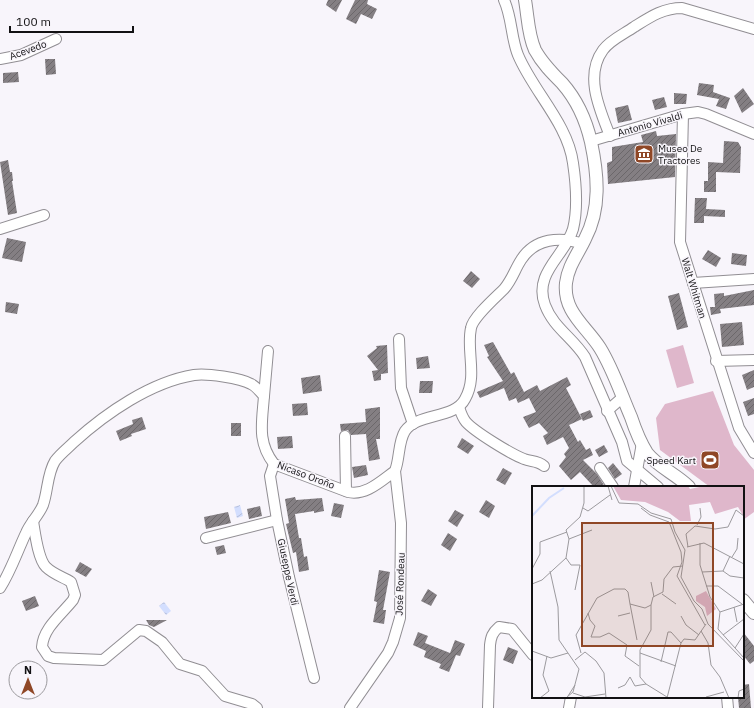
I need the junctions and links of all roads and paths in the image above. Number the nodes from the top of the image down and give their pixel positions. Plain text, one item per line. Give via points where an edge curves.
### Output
1 (504, 0) edge
2 (525, 0) edge
3 (665, 5) edge
4 (753, 30) edge
5 (56, 39) dead end
6 (0, 59) edge
7 (683, 114) junction
8 (754, 134) edge
9 (610, 136) junction
10 (591, 141) junction
11 (44, 215) dead end
12 (0, 229) edge
13 (568, 239) junction
14 (583, 244) junction
15 (754, 279) edge
16 (693, 283) junction
17 (399, 339) dead end
18 (268, 351) dead end
19 (754, 360) edge
20 (716, 361) junction
21 (264, 396) junction
22 (623, 397) junction
23 (459, 408) junction
24 (607, 411) junction
25 (413, 424) junction
26 (345, 436) dead end
27 (642, 443) junction
28 (754, 453) edge
29 (274, 464) junction
30 (544, 466) dead end
31 (600, 468) dead end
32 (636, 470) junction
33 (395, 471) junction
34 (612, 486) edge
35 (634, 486) edge
36 (657, 486) edge
37 (688, 486) edge
38 (346, 491) junction
39 (278, 520) junction
40 (33, 521) junction
41 (206, 538) dead end
42 (0, 588) edge
43 (744, 601) edge
44 (754, 613) edge
45 (532, 654) edge
46 (314, 678) dead end
47 (571, 698) edge
48 (727, 698) edge
49 (257, 708) edge
50 (350, 708) edge
51 (488, 708) edge
52 (569, 708) edge
53 (728, 708) edge

1 - 13 street via 518,54 572,155 576,211
2 - 10 main road via 535,50 572,97 585,120
3 - 4 street
3 - 9 street via 609,43 598,58 594,84
5 - 6 street, Acevedo via 21,55
7 - 8 street, Antonio Vivaldi via 706,114
7 - 9 street, Antonio Vivaldi
7 - 16 street, Walt Whitman via 680,242
9 - 10 street, Antonio Vivaldi
10 - 14 main road via 596,171 597,204
11 - 12 street
13 - 14 street
13 - 23 street via 549,240 526,254 509,284 472,324 471,377 465,399
13 - 24 street via 545,276 542,293 545,305 556,325 585,357
14 - 22 main road via 567,276 568,305 601,350
15 - 16 street
16 - 20 street, Walt Whitman
17 - 25 street via 402,388
18 - 21 street, Nicaso Oroño
19 - 20 street
20 - 28 street, Walt Whitman via 739,428
21 - 29 street, Nicaso Oroño via 262,442
21 - 40 street via 252,384 244,381 196,375 163,385 127,402 84,433 55,462 44,503
22 - 24 street
22 - 27 main road
23 - 25 street
23 - 30 street via 462,416 474,429 517,456 540,462
24 - 32 street via 622,442 627,461
25 - 33 street via 402,435
26 - 38 street
27 - 32 street
27 - 37 main road via 652,458
29 - 38 street, Nicaso Oroño
29 - 39 street, Giuseppe Verdi via 270,476
31 - 34 street
32 - 35 street
32 - 36 street
33 - 38 street, Nicaso Oroño via 362,492
33 - 50 street, José Rondeau via 401,523 400,618 388,653
39 - 41 street
39 - 46 street, Giuseppe Verdi
40 - 42 street
40 - 49 street via 42,561 53,573 71,582 75,595 44,637 42,647 48,656 103,660 138,630 146,631 162,642 176,661 202,671 225,696
43 - 44 main road
45 - 51 street via 512,629 499,627 491,636
47 - 52 street
48 - 53 street

